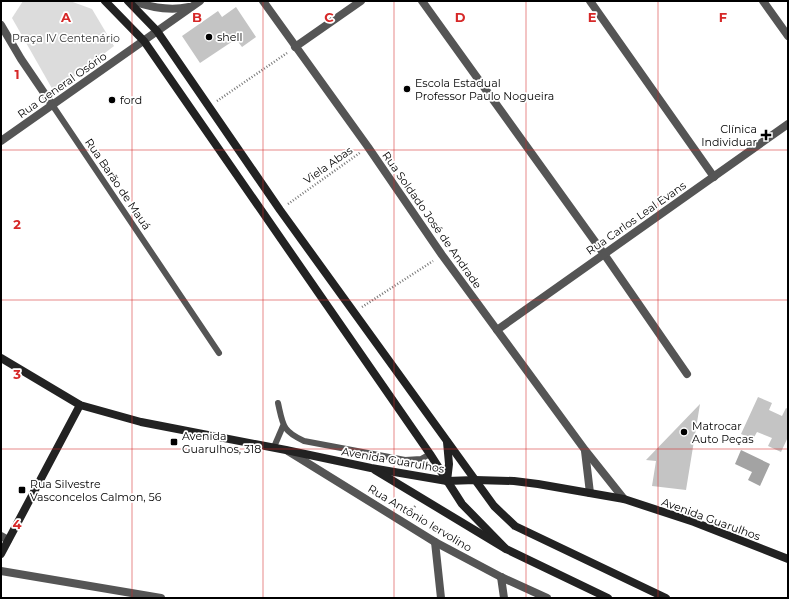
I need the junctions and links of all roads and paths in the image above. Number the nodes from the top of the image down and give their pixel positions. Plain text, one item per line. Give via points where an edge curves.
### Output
1 (105, 1) edge
2 (128, 1) edge
3 (133, 1) edge
4 (263, 1) edge
5 (362, 1) edge
6 (422, 1) edge
7 (590, 1) edge
8 (763, 1) edge
9 (197, 3) edge
10 (1, 25) edge
11 (157, 31) junction
12 (788, 36) edge
13 (144, 41) junction
14 (295, 47) junction
15 (225, 96) dead end
16 (53, 106) junction
17 (788, 124) edge
18 (1, 141) edge
19 (368, 147) junction
20 (714, 177) junction
21 (298, 196) dead end
22 (604, 254) junction
23 (442, 255) junction
24 (371, 301) dead end
25 (497, 330) junction
26 (219, 354) dead end
27 (1, 358) edge
28 (687, 374) dead end
29 (278, 403) dead end
30 (80, 405) junction
31 (283, 426) junction
32 (447, 440) junction
33 (274, 447) junction
34 (286, 450) junction
35 (585, 450) junction
36 (430, 454) junction
37 (371, 468) junction
38 (475, 480) junction
39 (447, 481) junction
40 (590, 493) junction
41 (420, 498) junction
42 (624, 499) junction
43 (403, 522) junction
44 (5, 538) edge
45 (436, 542) junction
46 (506, 549) junction
47 (1, 554) edge
48 (788, 559) edge
49 (1, 571) edge
50 (502, 577) junction
51 (138, 596) edge
52 (161, 598) edge
53 (441, 598) edge
54 (504, 598) edge
55 (547, 598) edge
56 (608, 598) edge
57 (666, 598) edge

1 - 13 main road
2 - 11 main road
3 - 9 street, Rua General Osório via 167,9 178,9
4 - 14 street, Rua Soldado José de Andrade
5 - 14 street
6 - 22 street
7 - 20 street
8 - 12 street
9 - 11 street, Rua General Osório
10 - 16 street, Rua Barão de Mauá
11 - 13 street, Rua General Osório
11 - 32 main road via 285,216
13 - 16 street, Rua General Osório
13 - 36 main road
14 - 15 path
14 - 19 street, Rua Soldado José de Andrade
16 - 18 street, Rua General Osório
16 - 26 lane, Rua Barão de Mauá
17 - 20 street, Rua Carlos Leal Evans
19 - 21 path, Viela Abas
19 - 23 street, Rua Soldado José de Andrade
20 - 22 street, Rua Carlos Leal Evans
22 - 25 street, Rua Carlos Leal Evans
22 - 28 street
23 - 24 path
23 - 25 street, Rua Soldado José de Andrade
25 - 35 street, Rua Soldado José de Andrade
27 - 30 main road, Avenida Guarulhos
29 - 31 lane
30 - 33 main road, Avenida Guarulhos via 163,427
30 - 44 main road
31 - 33 lane
31 - 36 lane via 296,438 405,460 421,459
32 - 38 main road
32 - 39 main road
33 - 34 main road, Avenida Guarulhos
34 - 37 main road, Avenida Guarulhos
34 - 43 street, Rua Antônio Iervolino
35 - 40 street, Rua Soldado José de Andrade
35 - 42 street, Rua Soldado José de Andrade
36 - 39 main road
37 - 39 main road, Avenida Guarulhos
37 - 41 main road
38 - 39 main road, Avenida Guarulhos
38 - 40 main road, Avenida Guarulhos via 538,484
38 - 57 main road via 494,506 515,526
39 - 46 main road via 462,504
40 - 42 main road, Avenida Guarulhos
41 - 43 path
41 - 46 main road
42 - 48 main road, Avenida Guarulhos via 694,522
43 - 45 street, Rua Antônio Iervolino
44 - 47 main road
45 - 50 street, Rua Antônio Iervolino
45 - 53 street
46 - 56 main road
49 - 51 street
50 - 54 street
50 - 55 street, Rua Antônio Iervolino
51 - 52 street

